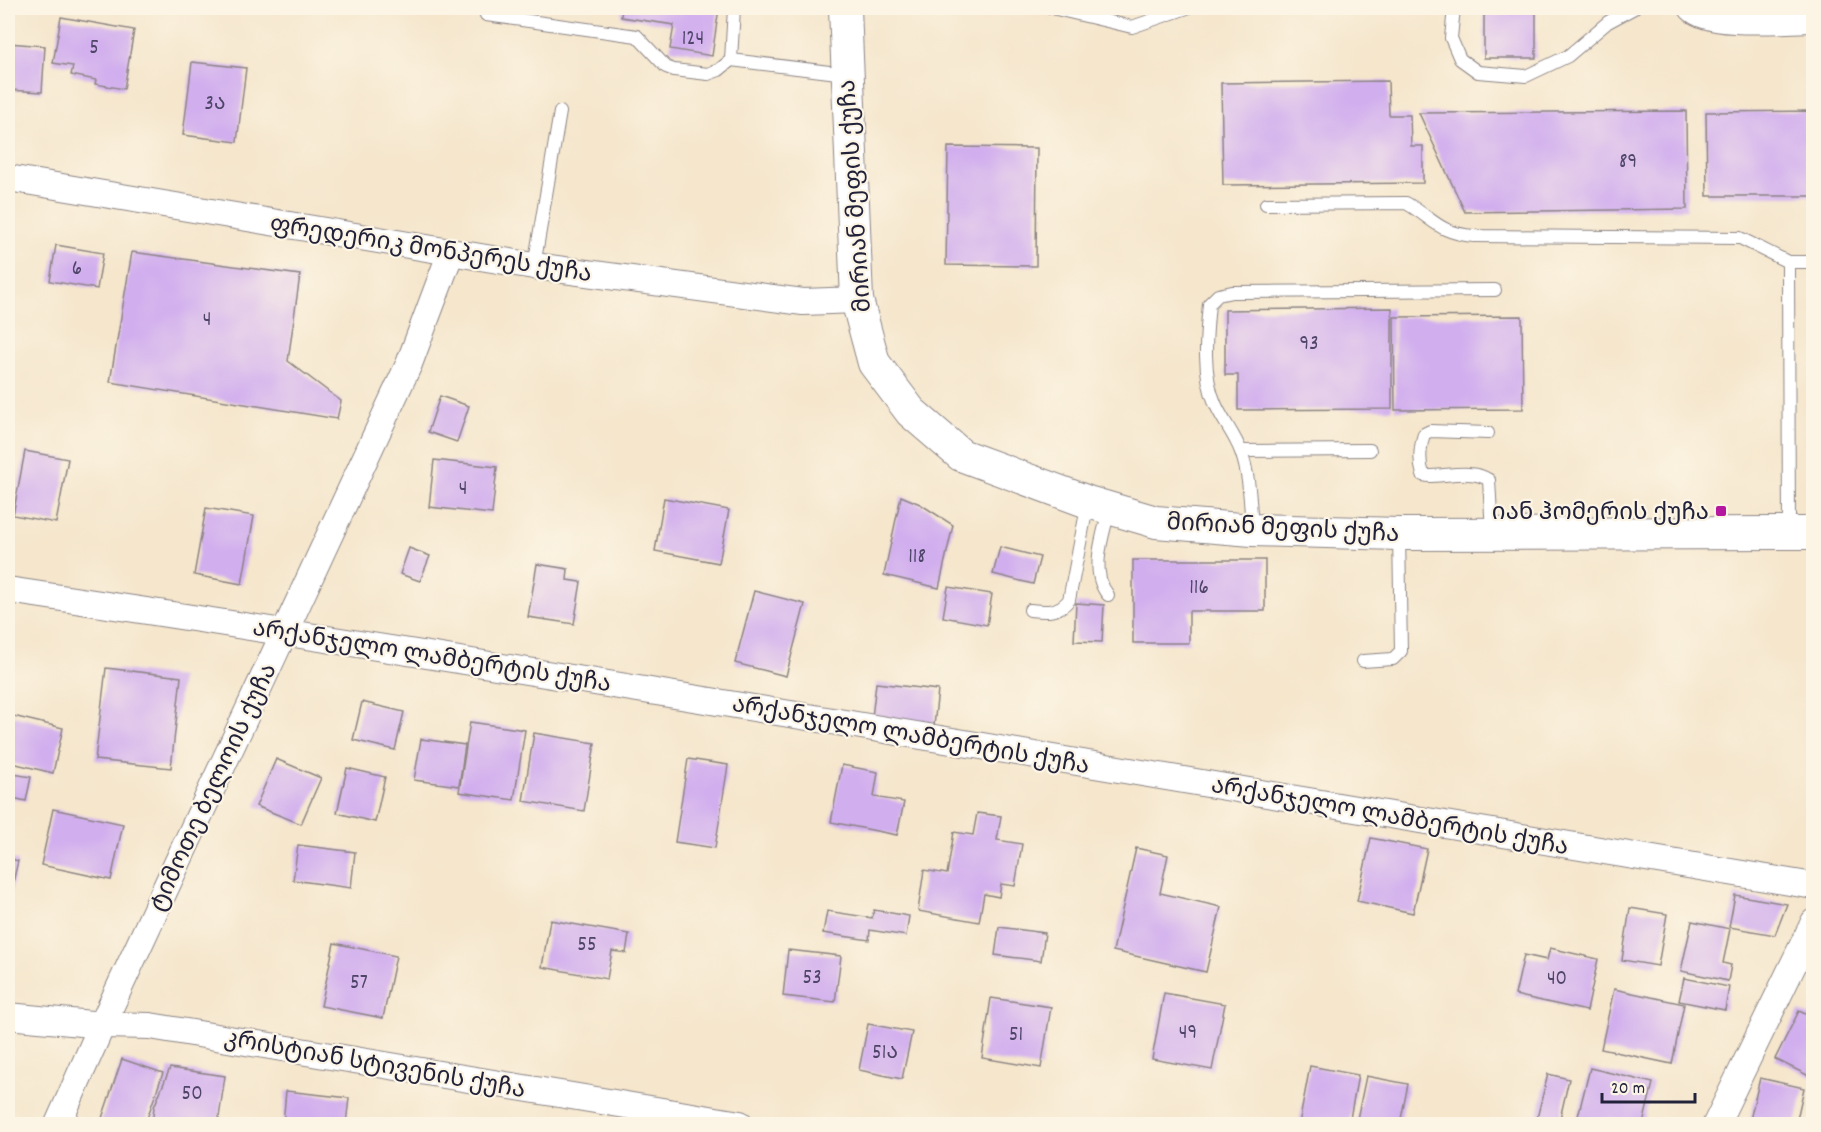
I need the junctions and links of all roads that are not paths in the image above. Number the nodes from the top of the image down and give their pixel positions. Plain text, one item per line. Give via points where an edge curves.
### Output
1 (734, 8) edge
2 (845, 8) edge
3 (1052, 8) edge
4 (1188, 8) edge
5 (1455, 8) edge
6 (1634, 8) edge
7 (1692, 8) edge
8 (486, 15) dead end
9 (1802, 15) edge
10 (731, 60) junction
11 (846, 74) junction
12 (560, 112) dead end
13 (8, 178) edge
14 (1266, 204) dead end
15 (451, 252) junction
16 (1788, 262) junction
17 (1814, 262) edge
18 (534, 266) junction
19 (1495, 290) dead end
20 (857, 300) junction
21 (1488, 433) dead end
22 (1370, 450) dead end
23 (1241, 452) junction
24 (1099, 505) junction
25 (1252, 530) junction
26 (1492, 533) junction
27 (1801, 533) edge
28 (1399, 534) junction
29 (8, 590) edge
30 (1108, 595) dead end
31 (1030, 610) dead end
32 (285, 631) junction
33 (1364, 661) dead end
34 (1814, 886) edge
35 (1814, 922) edge
36 (8, 1016) edge
37 (102, 1025) junction
38 (58, 1125) edge
39 (740, 1125) edge
40 (1716, 1125) edge

1 - 10 lane
2 - 11 street, მირიან მეფის ქუჩა
3 - 4 lane via 1132,27
5 - 6 lane via 1451,38 1460,59 1478,72 1526,76 1568,56 1608,22
7 - 9 street via 1716,19
8 - 10 lane via 638,36 666,67 674,69 708,74
10 - 11 lane
11 - 20 street, მირიან მეფის ქუჩა
12 - 18 lane
13 - 15 street, ფრედერიკ მონპერეს ქუჩა
14 - 16 lane via 1406,202 1438,227 1452,234 1474,236 1740,238
15 - 18 street, ფრედერიკ მონპერეს ქუჩა
15 - 32 street, ტიმოთე ბელოის ქუჩა via 409,364
16 - 17 lane
16 - 27 lane
18 - 20 street, ფრედერიკ მონპერეს ქუჩა via 803,303
19 - 23 lane via 1218,295 1209,304 1208,377 1214,402
20 - 24 street, მირიან მეფის ქუჩა via 874,363 911,412 961,455
21 - 26 lane via 1424,434 1421,469 1423,475 1429,476 1473,475 1489,480
22 - 23 lane
23 - 25 lane
24 - 25 street, მირიან მეფის ქუჩა via 1156,522
24 - 30 lane via 1098,567 1102,588
24 - 31 lane via 1069,600 1055,611
25 - 28 street, მირიან მეფის ქუჩა
26 - 27 street, მირიან მეფის ქუჩა
26 - 28 street, მირიან მეფის ქუჩა
28 - 33 lane via 1401,651 1393,659
29 - 32 street, არქანჯელო ლამბერტის ქუჩა
32 - 34 street, არქანჯელო ლამბერტის ქუჩა
32 - 37 street, ტიმოთე ბელოის ქუჩა
35 - 40 street
36 - 37 street, კრისტიან სტივენის ქუჩა
37 - 38 street, ტიმოთე ბელოის ქუჩა
37 - 39 street, კრისტიან სტივენის ქუჩა via 150,1026

